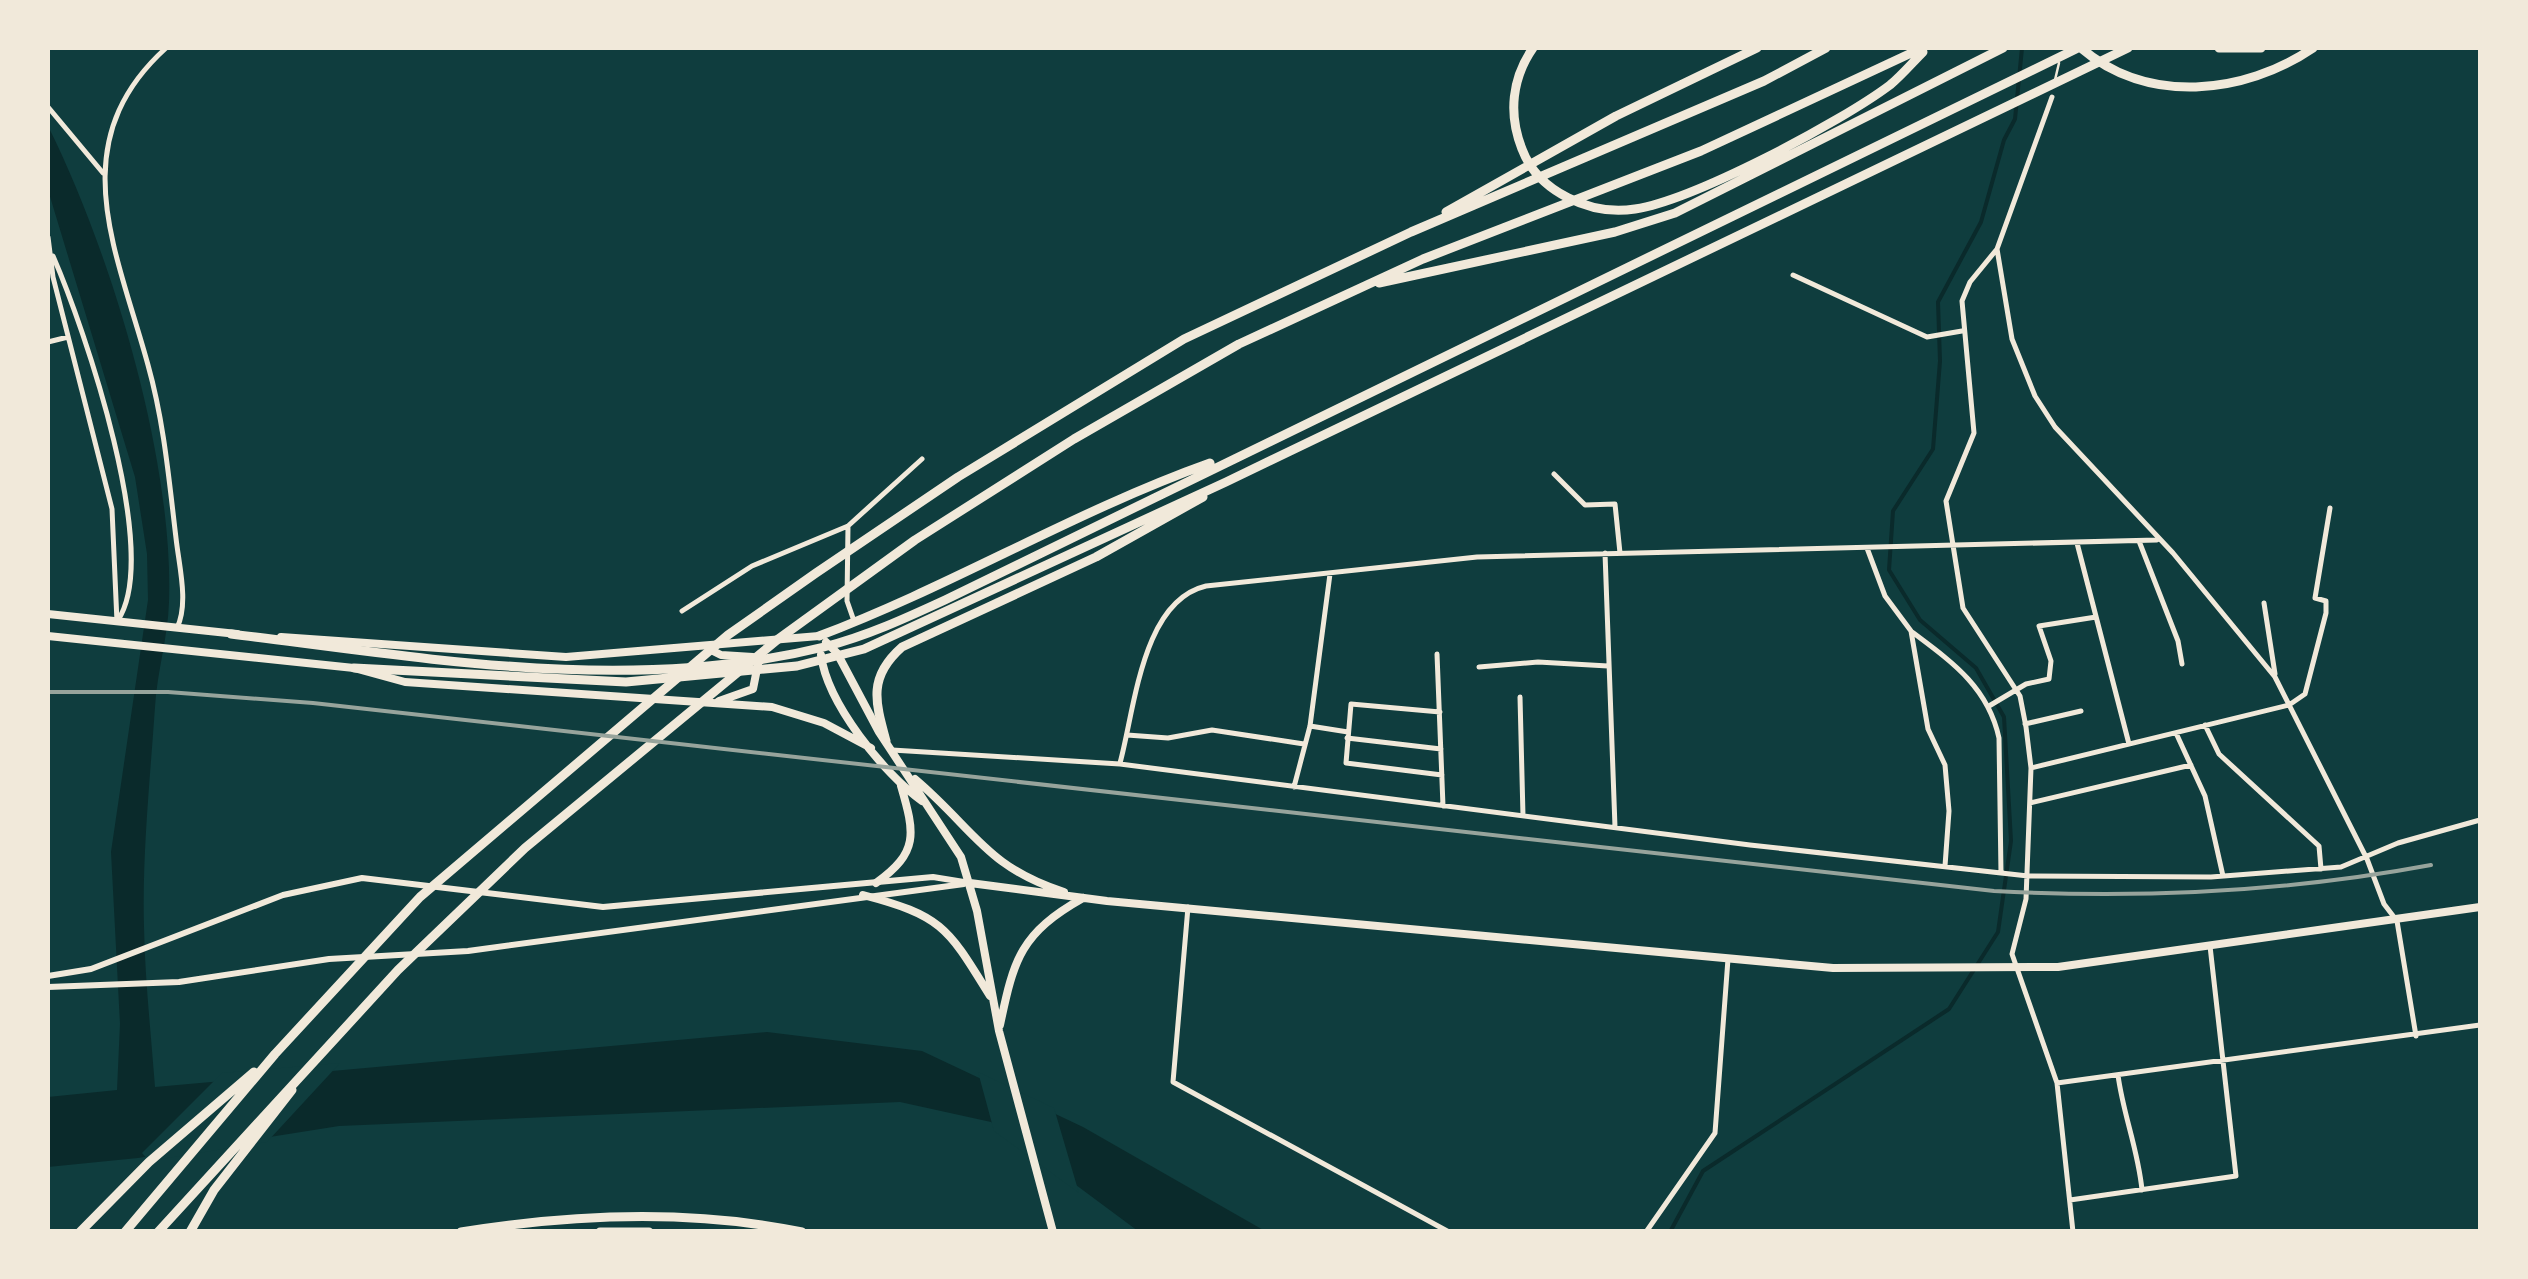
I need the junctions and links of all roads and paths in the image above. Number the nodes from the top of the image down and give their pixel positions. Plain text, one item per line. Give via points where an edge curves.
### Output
1 (166, 48) edge
2 (1533, 48) edge
3 (1757, 48) edge
4 (1826, 48) edge
5 (1925, 48) edge
6 (2003, 48) edge
7 (2064, 48) edge
8 (2080, 48) edge
9 (2219, 48) edge
10 (2262, 48) edge
11 (2313, 48) edge
12 (2123, 50) edge
13 (2052, 97) joint
14 (48, 107) edge
15 (103, 173) junction
16 (1411, 232) junction
17 (48, 237) edge
18 (1997, 249) junction
19 (52, 252) junction
20 (1793, 275) dead end
21 (1355, 289) junction
22 (1962, 332) junction
23 (68, 337) junction
24 (48, 342) edge
25 (1245, 450) junction
26 (922, 460) dead end
27 (1554, 474) dead end
28 (1226, 482) junction
29 (2330, 508) dead end
30 (848, 526) junction
31 (2157, 540) junction
32 (2076, 542) junction
33 (2139, 542) junction
34 (1954, 544) junction
35 (1867, 548) junction
36 (1605, 553) junction
37 (1620, 553) junction
38 (1330, 573) junction
39 (2264, 602) dead end
40 (890, 606) junction
41 (682, 611) dead end
42 (48, 614) edge
43 (2096, 617) junction
44 (116, 622) junction
45 (854, 622) junction
46 (176, 628) junction
47 (1912, 632) junction
48 (231, 634) junction
49 (48, 636) edge
50 (818, 636) junction
51 (703, 646) junction
52 (902, 647) junction
53 (1438, 654) dead end
54 (2182, 664) dead end
55 (1608, 666) junction
56 (1478, 667) dead end
57 (354, 668) junction
58 (2275, 676) junction
59 (2016, 690) junction
60 (1520, 697) dead end
61 (710, 703) junction
62 (2289, 705) junction
63 (1988, 706) junction
64 (2080, 711) dead end
65 (1440, 712) junction
66 (875, 724) junction
67 (2025, 724) junction
68 (1310, 726) junction
69 (2205, 726) junction
70 (856, 730) junction
71 (2176, 732) junction
72 (1348, 735) junction
73 (1127, 736) junction
74 (1304, 744) junction
75 (2129, 744) junction
76 (889, 745) junction
77 (871, 748) junction
78 (1441, 749) junction
79 (1120, 764) junction
80 (2190, 766) junction
81 (2031, 768) junction
82 (909, 774) junction
83 (1442, 775) junction
84 (901, 786) junction
85 (1294, 787) junction
86 (2030, 803) junction
87 (925, 804) junction
88 (1443, 806) junction
89 (1523, 816) junction
90 (2480, 820) edge
91 (1615, 827) junction
92 (2366, 859) junction
93 (1945, 866) junction
94 (2320, 869) junction
95 (2003, 873) junction
96 (2028, 876) junction
97 (2223, 876) junction
98 (970, 883) junction
99 (876, 884) junction
100 (864, 896) junction
101 (1083, 898) junction
102 (1188, 907) junction
103 (2480, 907) edge
104 (2397, 922) junction
105 (2210, 946) junction
106 (1728, 959) junction
107 (2017, 970) junction
108 (48, 976) edge
109 (48, 987) edge
110 (992, 1003) junction
111 (2480, 1025) edge
112 (998, 1031) junction
113 (2416, 1036) junction
114 (334, 1037) junction
115 (275, 1054) junction
116 (2223, 1061) junction
117 (2118, 1075) junction
118 (2058, 1083) junction
119 (2142, 1190) junction
120 (2070, 1200) junction
121 (80, 1232) edge
122 (125, 1232) edge
123 (158, 1232) edge
124 (190, 1232) edge
125 (462, 1232) edge
126 (600, 1232) edge
127 (649, 1232) edge
128 (802, 1232) edge
129 (1054, 1232) edge
130 (1449, 1232) edge
131 (1646, 1232) edge
132 (2073, 1232) edge

1 - 15 street via 139,74 122,105
2 - 5 highway via 1519,68 1513,104 1527,163 1545,183 1591,208 1632,210 1668,201 1788,145 1890,84
3 - 16 highway via 1616,116
4 - 16 highway via 1764,82
5 - 21 highway via 1784,114
6 - 21 highway via 1675,213
7 - 13 lane
8 - 11 highway via 2128,77 2189,87 2256,76
8 - 25 highway
9 - 10 highway
12 - 28 highway
13 - 18 street
14 - 15 street
15 - 46 street via 114,253 158,404 180,584
16 - 115 highway via 1184,340 958,478 728,635 420,897
17 - 19 street
18 - 22 street via 1965,292
18 - 31 street via 2012,339 2035,396
19 - 23 street
19 - 44 street via 109,418 126,504 132,587
20 - 22 street via 1927,337
21 - 114 highway via 1240,344 966,507 777,640 538,836
22 - 34 street via 1974,425 1947,493
23 - 24 street
23 - 44 street via 112,510
25 - 40 highway via 1088,512
25 - 48 highway via 946,600 824,647 710,665 564,670
26 - 30 street
27 - 37 street via 1585,505 1615,504
28 - 52 highway via 1096,558
28 - 57 highway via 864,649 798,666 626,682
29 - 62 street via 2314,598 2326,600 2326,614 2305,694
30 - 41 street via 752,566
30 - 45 street via 847,601
31 - 33 street
31 - 58 street
32 - 33 street
32 - 34 street
32 - 43 street
33 - 54 street
34 - 35 street
34 - 59 street via 1963,608
35 - 37 street
35 - 47 street via 1886,596
36 - 37 street
36 - 38 street via 1416,560
36 - 55 street
38 - 68 street
38 - 73 street via 1206,586 1178,597 1156,622
39 - 58 street
40 - 45 highway
40 - 52 highway via 883,624
42 - 44 main road
43 - 59 street via 2039,626 2051,660 2049,679
43 - 75 street
44 - 46 main road
45 - 50 highway
46 - 48 main road
47 - 63 street via 1970,679
47 - 93 street via 1928,729 1945,765
48 - 51 main road via 566,657
49 - 57 main road
50 - 51 main road
50 - 66 main road via 837,653
50 - 70 main road via 824,672
51 - 61 main road via 752,657 759,675 753,689
52 - 76 highway via 874,685
53 - 65 street
55 - 56 street
55 - 91 street
57 - 61 main road via 405,682
58 - 62 street
59 - 63 street
59 - 67 street
60 - 89 street
61 - 77 main road via 772,707 824,723
62 - 69 street
62 - 92 street
63 - 95 street via 1999,738
64 - 67 street
65 - 72 street via 1351,704
65 - 78 street
66 - 70 main road via 860,710
66 - 76 main road
67 - 81 street
68 - 72 street
68 - 74 street
69 - 71 street
69 - 94 street via 2220,754 2319,846
70 - 77 main road
71 - 75 street
71 - 80 street
72 - 78 street
72 - 83 street via 1346,762
73 - 74 street via 1212,730
73 - 79 street
74 - 85 street
75 - 81 street
76 - 79 street
76 - 82 main road
77 - 84 main road
78 - 83 street
79 - 85 street
80 - 86 street
80 - 97 street via 2209,810
81 - 86 street
82 - 87 main road
82 - 101 main road via 991,857 1026,880
83 - 88 street
84 - 87 main road
84 - 99 main road via 913,828 910,844 901,865
85 - 88 street
86 - 96 street
87 - 98 main road via 961,857
88 - 89 street
89 - 91 street
90 - 92 street
91 - 93 street
92 - 94 street
92 - 104 street
93 - 95 street
94 - 97 street
95 - 96 street
96 - 97 street
96 - 107 street via 2012,954
98 - 99 street via 933,877
98 - 100 street
98 - 101 main road
98 - 110 main road
99 - 108 street via 604,907 362,878 283,895 91,969
100 - 109 street via 468,951 329,960 178,982
100 - 110 main road via 938,922
101 - 102 main road
101 - 112 main road via 1047,919 1023,946
102 - 106 main road
102 - 130 street via 1173,1082
103 - 104 main road
104 - 105 main road
104 - 113 street
105 - 107 main road
105 - 116 street
106 - 107 main road
106 - 131 street via 1714,1133
107 - 118 street
110 - 112 main road
111 - 113 street
112 - 129 main road
113 - 116 street
114 - 123 highway
114 - 124 highway via 214,1190
115 - 121 highway via 149,1162
115 - 122 highway
116 - 117 street
116 - 119 street via 2236,1176
117 - 118 street
117 - 119 street
118 - 120 street
119 - 120 street
120 - 132 street
125 - 128 highway via 685,1217
126 - 127 highway

